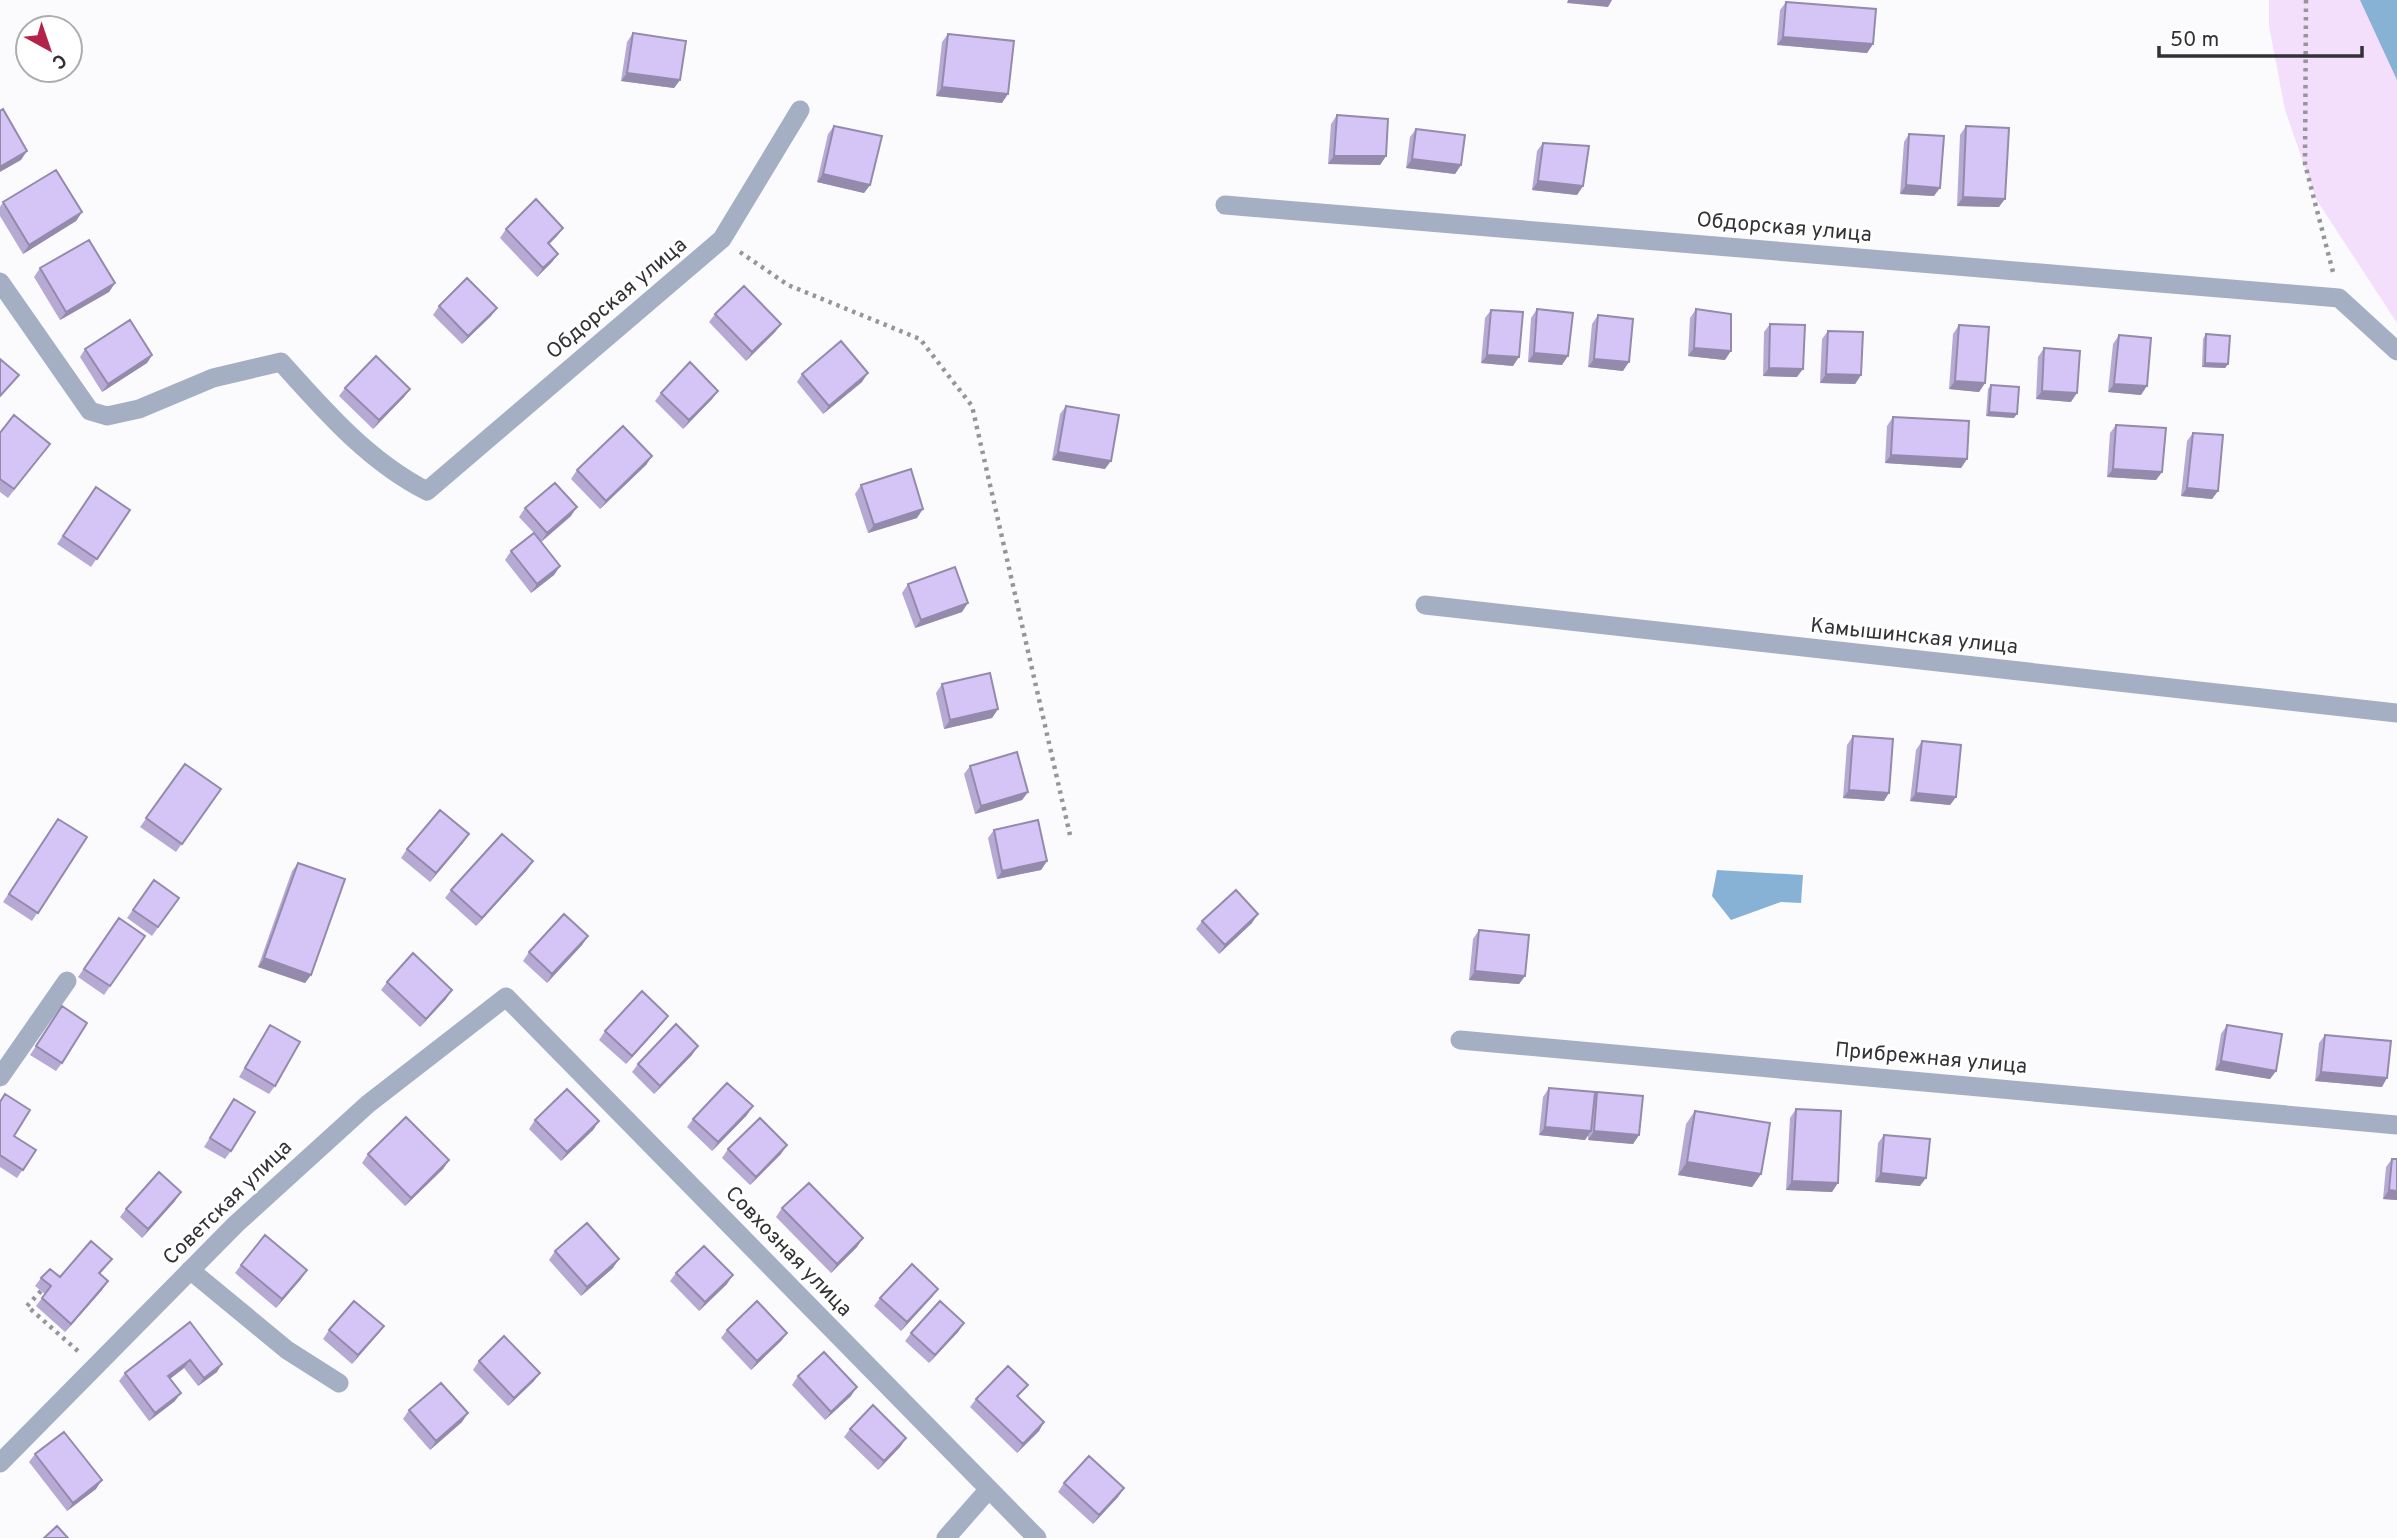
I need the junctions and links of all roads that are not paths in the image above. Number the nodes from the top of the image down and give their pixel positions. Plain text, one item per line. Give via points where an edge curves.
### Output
1 (800, 110) dead end
2 (1225, 205) dead end
3 (0, 282) edge
4 (2397, 351) edge
5 (1425, 605) dead end
6 (2397, 713) edge
7 (67, 981) dead end
8 (506, 997) joint
9 (1460, 1040) dead end
10 (0, 1077) edge
11 (2397, 1125) edge
12 (190, 1270) junction
13 (340, 1383) dead end
14 (0, 1463) edge
15 (989, 1489) junction
16 (946, 1538) edge
17 (1037, 1538) edge

1 - 3 street, Обдорская улица via 722,239 427,491 405,480 333,420 281,362 213,378 139,409 107,416 90,411
2 - 4 street, Обдорская улица via 2339,298
5 - 6 street, Камышинская улица
7 - 10 street
8 - 12 street, Советская улица via 368,1104
8 - 15 street, Совхозная улица
9 - 11 street, Прибрежная улица
12 - 13 street via 287,1350
12 - 14 street, Советская улица
15 - 16 street
15 - 17 street, Совхозная улица

